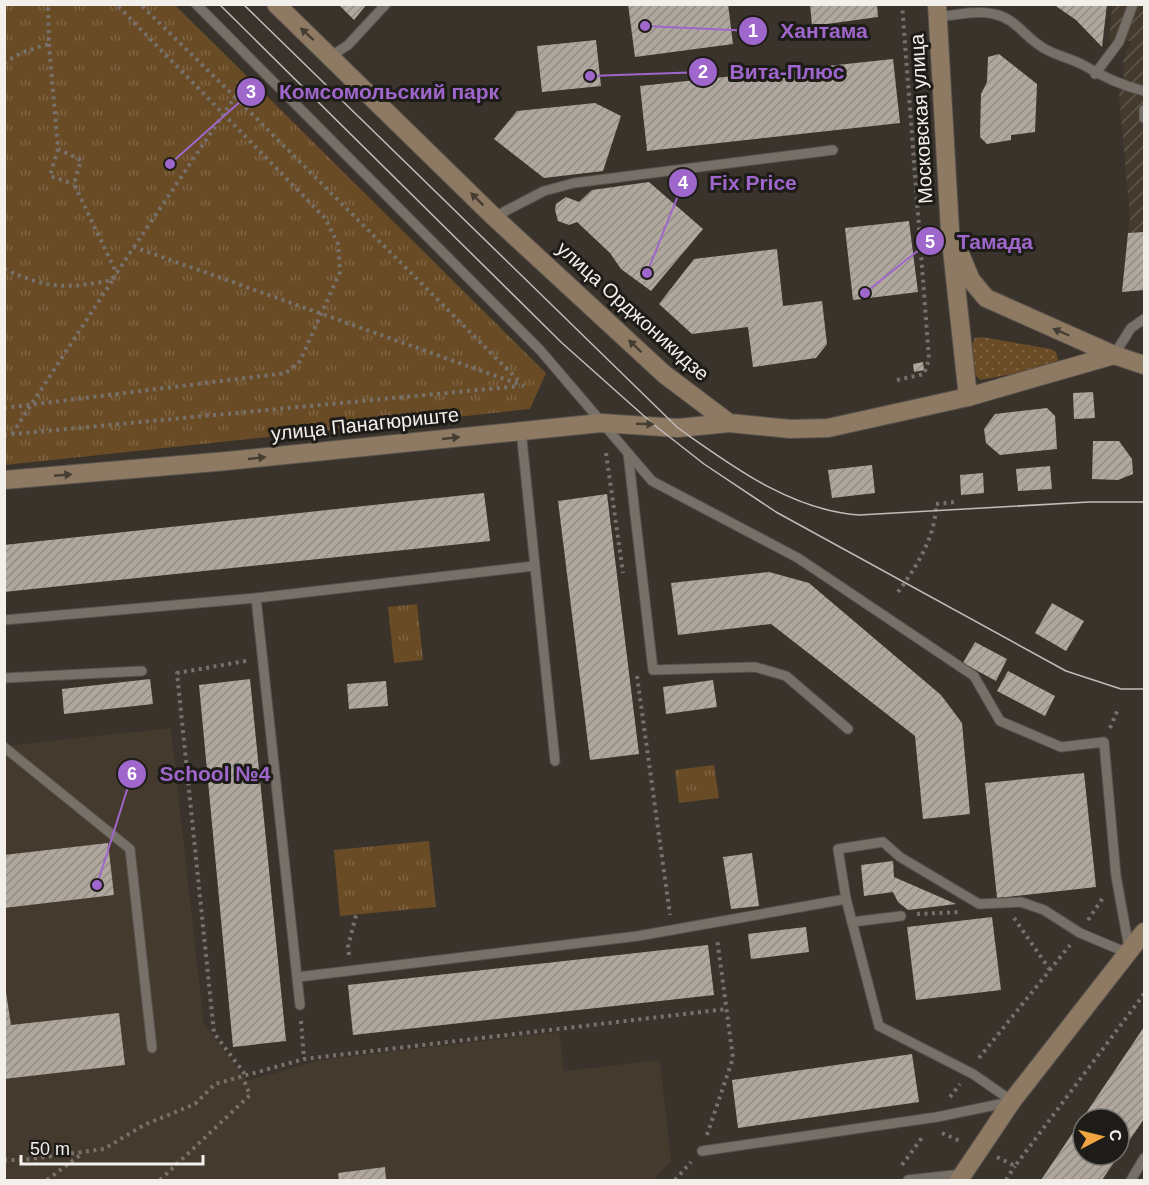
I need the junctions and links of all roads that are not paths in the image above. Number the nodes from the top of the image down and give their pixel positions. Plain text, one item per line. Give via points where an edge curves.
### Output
1 (196, 4) edge
2 (276, 4) edge
3 (386, 4) edge
4 (1133, 4) edge
5 (937, 11) edge
6 (331, 56) junction
7 (1095, 74) junction
8 (1144, 92) edge
9 (1144, 110) edge
10 (1144, 118) edge
11 (833, 150) dead end
12 (494, 217) junction
13 (950, 231) junction
14 (1144, 319) edge
15 (1114, 355) junction
16 (1144, 365) edge
17 (968, 398) junction
18 (601, 423) junction
19 (729, 423) junction
20 (521, 430) junction
21 (628, 453) junction
22 (4, 480) edge
23 (534, 566) junction
24 (256, 598) junction
25 (4, 620) edge
26 (142, 671) dead end
27 (4, 678) edge
28 (848, 729) dead end
29 (4, 747) edge
30 (555, 761) dead end
31 (846, 899) junction
32 (901, 916) road end
33 (852, 922) junction
34 (1144, 932) edge
35 (1130, 954) junction
36 (298, 976) junction
37 (300, 1009) road end
38 (152, 1048) dead end
39 (1012, 1101) junction
40 (702, 1151) road end
41 (1144, 1158) edge
42 (961, 1177) edge
43 (908, 1180) edge
44 (1131, 1180) edge

1 - 18 lane via 540,350
6 -> 2 street, улица Орджоникидзе
3 - 6 lane via 348,45
4 - 7 lane via 1119,42
5 - 7 lane via 993,14 1016,23 1039,45 1061,58 1085,65
5 - 13 street, Московская улица
12 -> 6 street, улица Орджоникидзе
7 - 8 lane
9 - 10 lane
11 - 12 lane via 574,183 544,191
19 -> 12 street, улица Орджоникидзе via 664,374
15 -> 13 street, Московская улица via 986,298 971,280
13 - 17 street, Московская улица
14 - 15 lane via 1131,328
15 - 16 street, Московская улица
15 - 17 street
17 - 19 street via 828,429
18 -> 19 street, улица Панагюриште via 678,428
18 - 20 street, улица Панагюриште
18 - 21 lane via 616,435
22 -> 20 street, улица Панагюриште
20 - 23 lane
21 - 28 lane via 652,670 755,667 786,676
21 - 35 lane via 652,481 798,558 974,676 1000,721 1061,747 1104,742 1116,876
23 - 24 lane
23 - 30 lane
24 - 25 lane
24 - 36 lane
26 - 27 lane
29 - 38 lane via 130,849
31 - 33 lane
31 - 35 lane via 838,849 883,842 900,857 979,904 1021,902
31 - 36 lane via 672,931
32 - 33 lane
33 - 39 lane via 879,1026 968,1072
34 - 35 street
35 - 39 street
36 - 37 lane
39 - 40 lane via 937,1117
39 - 42 street
41 - 44 lane
42 - 43 lane

